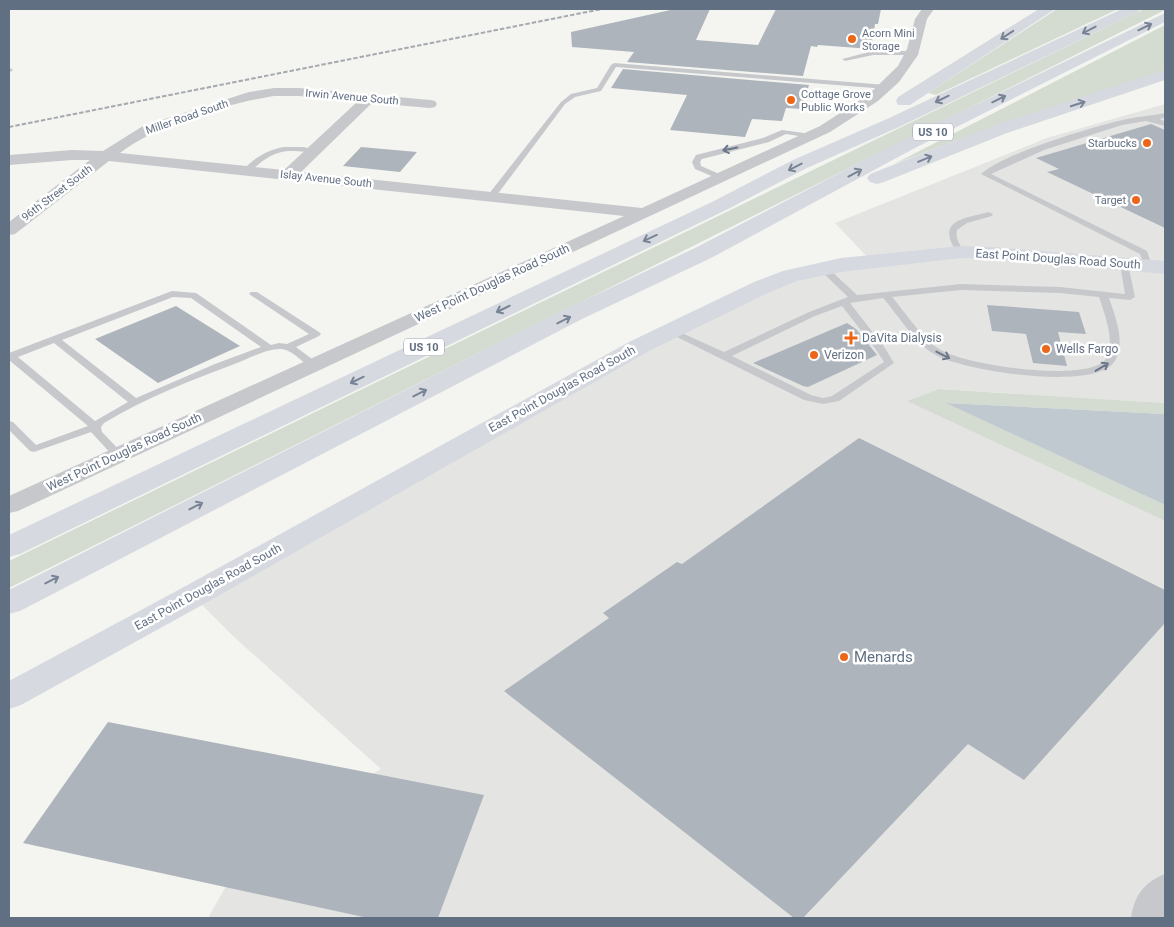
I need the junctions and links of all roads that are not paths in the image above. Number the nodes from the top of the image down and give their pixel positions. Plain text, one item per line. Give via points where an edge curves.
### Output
1 (928, 9) edge
2 (1048, 9) edge
3 (1133, 9) edge
4 (1165, 17) edge
5 (912, 53) junction
6 (845, 59) dead end
7 (1165, 75) edge
8 (886, 87) junction
9 (274, 92) joint
10 (368, 98) junction
11 (430, 104) dead end
12 (1165, 115) edge
13 (1153, 119) junction
14 (1165, 124) edge
15 (811, 136) junction
16 (840, 147) junction
17 (314, 150) junction
18 (105, 156) junction
19 (9, 160) edge
20 (246, 171) junction
21 (288, 175) junction
22 (720, 178) junction
23 (491, 197) junction
24 (642, 213) junction
25 (989, 214) dead end
26 (9, 230) edge
27 (703, 252) junction
28 (961, 252) junction
29 (1146, 266) edge
30 (824, 269) junction
31 (254, 294) dead end
32 (1103, 294) junction
33 (886, 295) junction
34 (855, 298) junction
35 (844, 302) junction
36 (670, 331) junction
37 (55, 339) junction
38 (289, 347) junction
39 (269, 348) junction
40 (9, 356) edge
41 (724, 356) junction
42 (314, 365) junction
43 (136, 403) junction
44 (9, 424) edge
45 (96, 427) junction
46 (118, 455) junction
47 (9, 505) edge
48 (9, 547) edge
49 (9, 603) edge
50 (9, 696) edge
51 (1165, 889) edge
52 (1149, 918) edge

1 - 5 street, West Point Douglas Road South via 920,20
2 -> 16 main road via 847,138
3 -> 16 main road, US 10
27 -> 4 main road, US 10 via 907,145
5 - 6 lane via 873,53
5 - 8 street, West Point Douglas Road South
27 -> 7 main road via 1001,129
8 - 15 street, West Point Douglas Road South via 871,100
8 - 23 lane via 614,66 599,90 573,95 563,103
9 - 10 street, Irwin Avenue South
9 - 18 street, Miller Road South via 233,101 148,129
10 - 11 street, Irwin Avenue South
10 - 17 street
12 - 13 lane
13 - 14 lane
13 - 29 lane via 1137,119 1060,141 985,174 1144,253
15 - 22 street, West Point Douglas Road South
15 -> 22 lane via 785,132 699,157 696,162 698,168
16 -> 48 main road, US 10
17 - 20 lane via 286,147 276,150 259,158
17 - 21 street
18 - 19 street, Islay Avenue South
18 - 20 street, Islay Avenue South
18 - 26 street, 96th Street South
20 - 21 street, Islay Avenue South
21 - 23 street, Islay Avenue South
22 - 24 street, West Point Douglas Road South
23 - 24 street, Islay Avenue South
24 - 42 street, West Point Douglas Road South
25 - 28 lane via 952,228 953,243
49 -> 27 main road, US 10 via 574,314
28 - 29 main road, East Point Douglas Road South
28 - 30 main road, East Point Douglas Road South
29 - 32 lane via 1130,297
30 - 34 lane
30 - 36 main road, East Point Douglas Road South via 762,287
31 - 38 lane via 316,334
32 - 33 lane via 961,286
33 -> 32 lane via 936,351 954,360 1000,370 1082,373 1102,368 1109,362 1115,348
33 - 34 lane
34 - 35 lane
35 - 41 lane
35 - 41 lane via 890,363 835,399 808,398
36 - 41 lane
36 - 50 main road, East Point Douglas Road South via 564,386
37 - 39 lane via 172,294 184,294 193,295
37 - 40 lane
37 - 43 lane
38 - 39 lane via 277,345
38 - 42 lane
39 - 43 lane
40 - 45 lane
42 - 46 street, West Point Douglas Road South
43 - 45 lane via 100,421
44 - 45 lane via 34,449
45 - 46 lane via 97,433
46 - 47 street, West Point Douglas Road South
51 - 52 street via 1151,903

